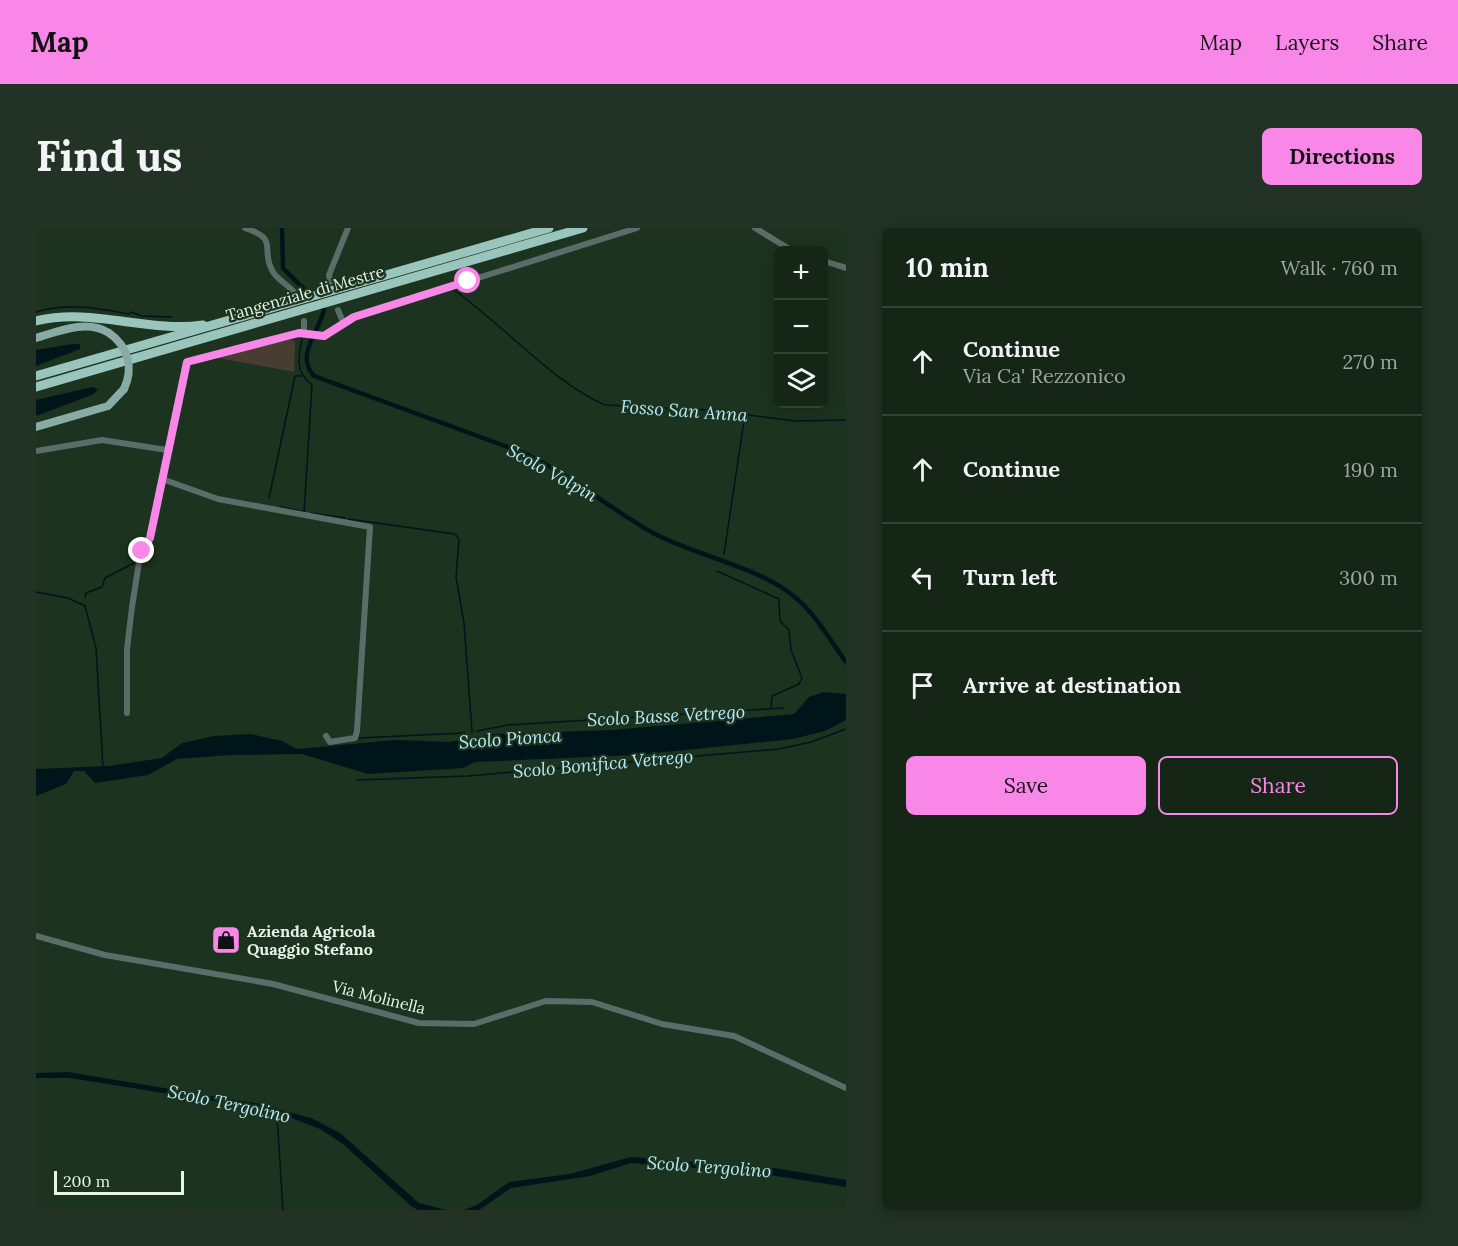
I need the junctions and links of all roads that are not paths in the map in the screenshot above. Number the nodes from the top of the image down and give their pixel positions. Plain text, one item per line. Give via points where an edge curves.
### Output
1 (245, 228) edge
2 (348, 228) edge
3 (549, 228) edge
4 (583, 228) edge
5 (637, 228) edge
6 (755, 228) edge
7 (784, 246) edge
8 (828, 262) edge
9 (846, 268) edge
10 (294, 292) dead end
11 (330, 292) junction
12 (304, 305) junction
13 (267, 310) junction
14 (338, 310) dead end
15 (36, 321) edge
16 (303, 321) dead end
17 (343, 322) junction
18 (305, 333) junction
19 (36, 338) edge
20 (36, 376) edge
21 (36, 387) edge
22 (36, 427) edge
23 (167, 450) junction
24 (36, 452) edge
25 (162, 479) junction
26 (127, 713) dead end
27 (326, 736) dead end
28 (36, 936) edge
29 (846, 1088) edge

1 - 10 street via 267,240 273,272
2 - 11 street via 329,275
3 - 11 highway, Tangenziale di Mestre
4 - 11 highway, Tangenziale di Mestre
5 - 17 street
6 - 7 street
8 - 9 street
11 - 12 highway, Tangenziale di Mestre
12 - 13 highway, Tangenziale di Mestre
12 - 21 highway, Tangenziale di Mestre
13 - 15 highway via 178,327 90,317
13 - 20 highway
14 - 17 street
16 - 18 street
17 - 18 street via 324,336
18 - 23 street via 187,362
19 - 22 main road, bridge via 83,326 98,327 122,345 129,376 124,389 108,406
23 - 24 street via 102,440
23 - 25 street
25 - 26 street via 150,538 138,562 127,649
25 - 27 street via 218,499 370,527 357,731 355,738 348,740 330,742
28 - 29 street, Via Molinella via 105,955 273,984 419,1023 474,1024 546,1001 592,1002 662,1024 734,1036

